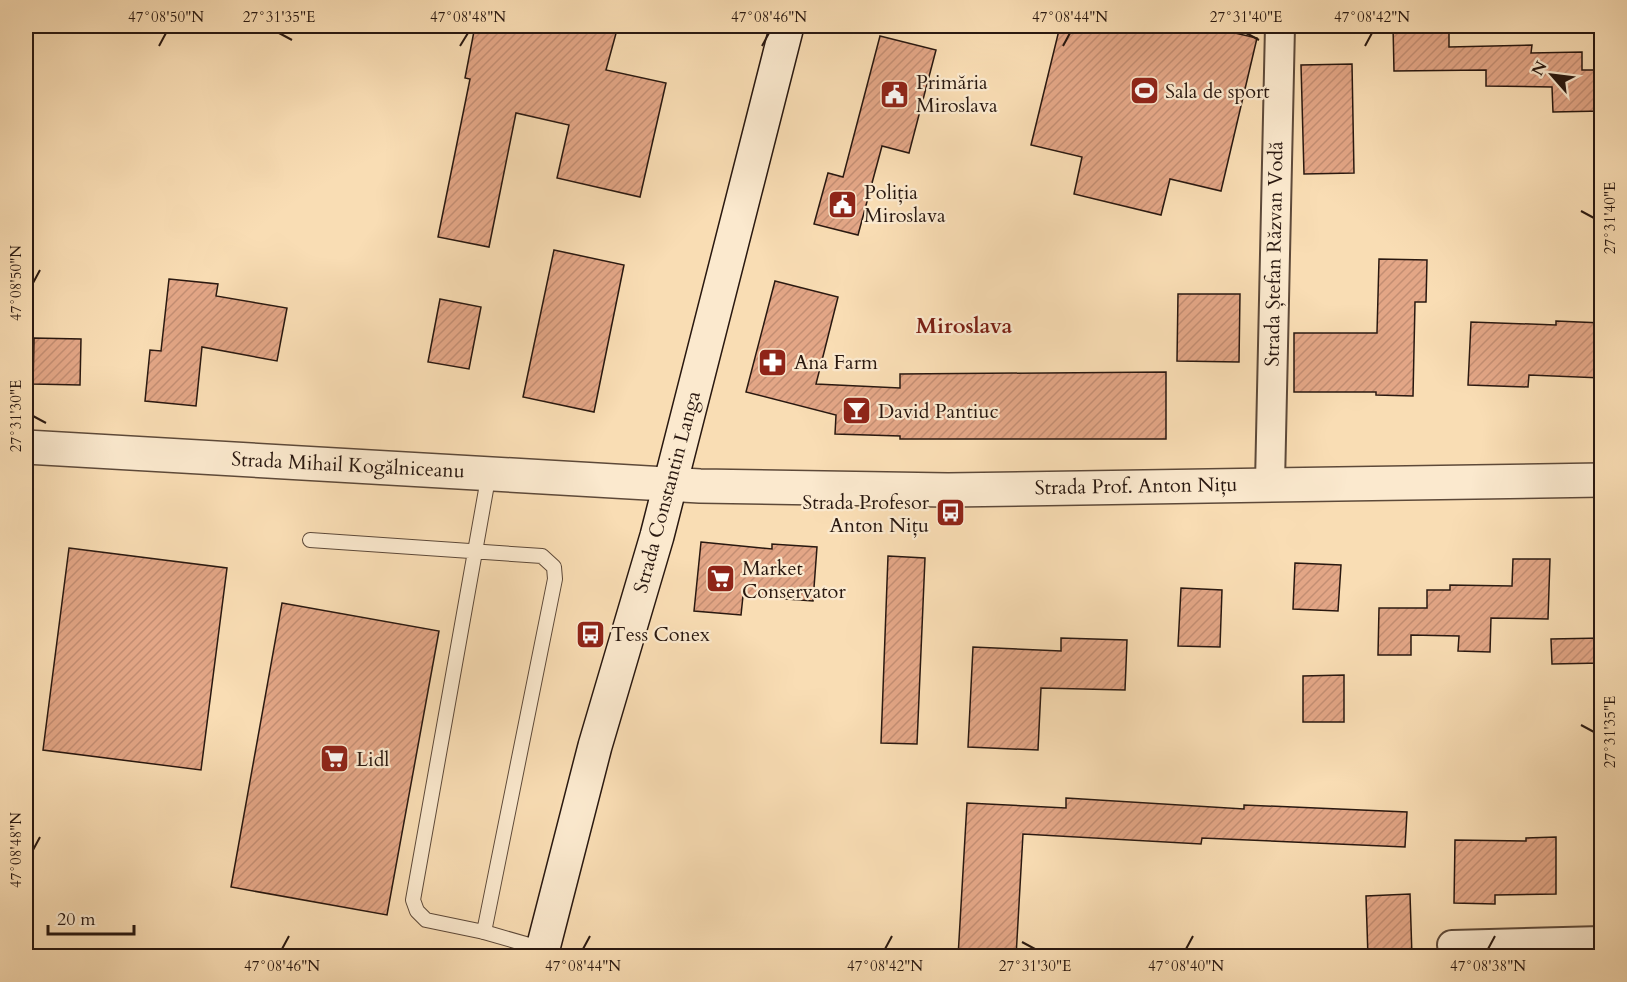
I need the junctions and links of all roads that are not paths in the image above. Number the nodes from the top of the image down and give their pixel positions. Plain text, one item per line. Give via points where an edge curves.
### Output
1 (787, 26) edge
2 (1280, 26) edge
3 (26, 447) edge
4 (489, 473) junction
5 (1602, 480) edge
6 (1269, 483) junction
7 (670, 484) junction
8 (310, 540) dead end
9 (474, 551) junction
10 (484, 933) junction
11 (1602, 941) edge
12 (1452, 945) dead end
13 (542, 953) edge

1 - 7 street, Strada Constantin Langa
2 - 6 street, Strada Ștefan Răzvan Vodă
3 - 4 street, Strada Mihail Kogălniceanu
4 - 7 street, Strada Mihail Kogălniceanu
4 - 9 lane
5 - 6 street, Strada Prof. Anton Nițu
6 - 7 street, Strada Prof. Anton Nițu via 948,490
7 - 13 street, Strada Constantin Langa via 595,746
8 - 9 lane
9 - 10 lane via 413,900 426,920
9 - 10 lane via 542,556 554,567 555,579
10 - 13 lane
11 - 12 street

